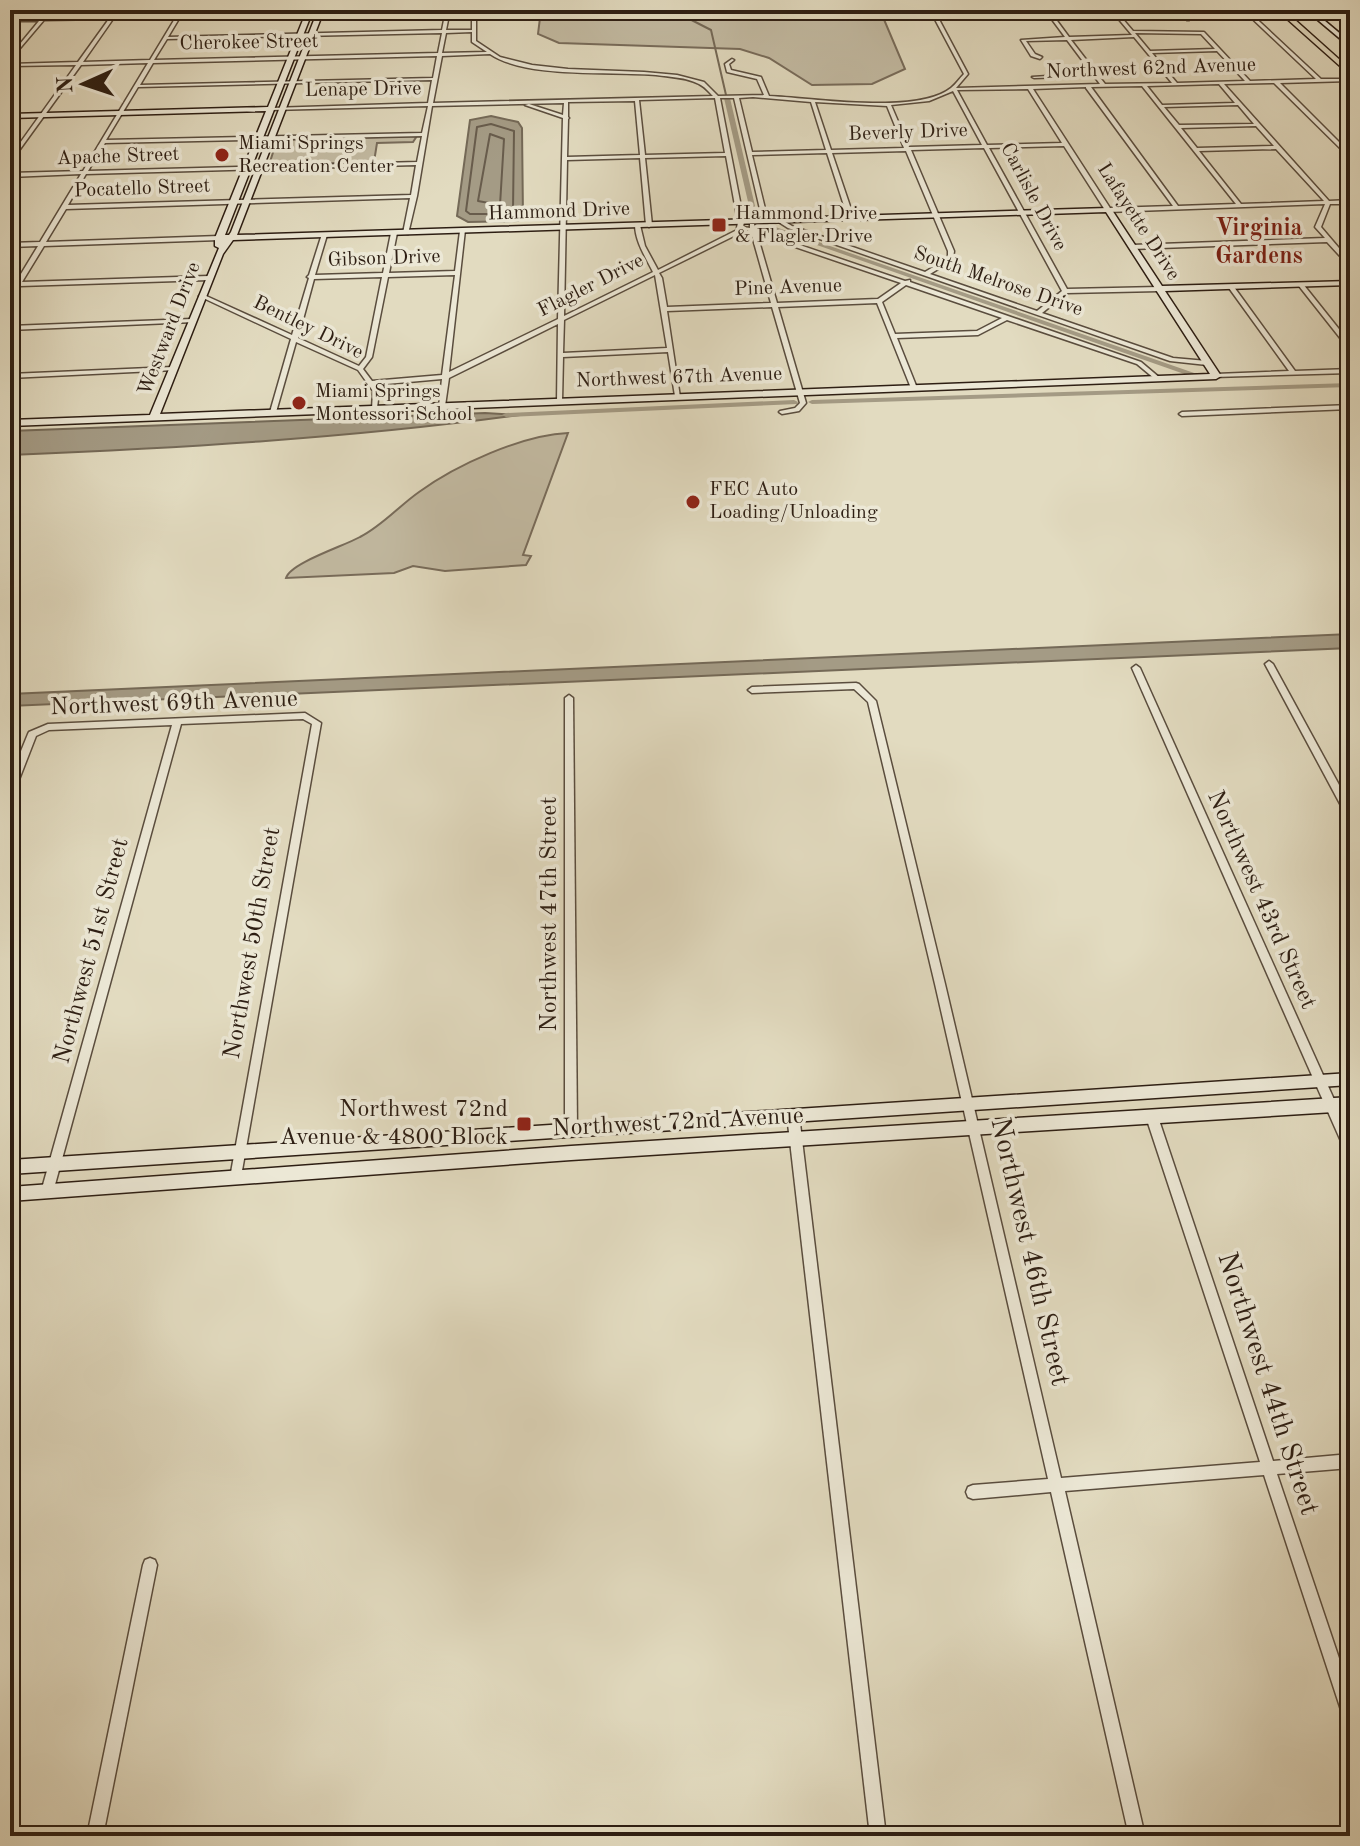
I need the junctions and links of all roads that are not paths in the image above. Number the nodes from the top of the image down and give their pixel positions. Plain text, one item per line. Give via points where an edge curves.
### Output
1 (50, 10) edge
2 (117, 10) edge
3 (425, 10) edge
4 (448, 10) edge
5 (474, 10) edge
6 (932, 10) edge
7 (1047, 10) edge
8 (1113, 10) edge
9 (1180, 10) edge
10 (1245, 10) edge
11 (1280, 10) edge
12 (1290, 10) edge
13 (1309, 10) edge
14 (320, 11) edge
15 (309, 12) edge
16 (180, 13) edge
17 (112, 17) junction
18 (43, 19) junction
19 (1188, 19) dead end
20 (10, 20) edge
21 (445, 31) junction
22 (472, 31) junction
23 (1314, 31) junction
24 (1304, 32) junction
25 (311, 34) junction
26 (1133, 34) junction
27 (300, 35) junction
28 (166, 38) junction
29 (1068, 38) junction
30 (1350, 45) edge
31 (1218, 50) junction
32 (1148, 52) junction
33 (489, 53) junction
34 (440, 54) junction
35 (302, 57) junction
36 (291, 58) junction
37 (1040, 58) dead end
38 (10, 59) edge
39 (732, 60) dead end
40 (152, 61) junction
41 (79, 63) junction
42 (1350, 64) edge
43 (10, 65) edge
44 (1350, 73) edge
45 (1063, 76) dead end
46 (1034, 77) dead end
47 (1049, 78) junction
48 (436, 79) junction
49 (1319, 80) junction
50 (1350, 80) edge
51 (281, 82) junction
52 (293, 82) junction
53 (1249, 82) junction
54 (1276, 82) junction
55 (1220, 83) junction
56 (1176, 84) junction
57 (1144, 85) junction
58 (138, 86) junction
59 (1104, 86) junction
60 (1056, 87) junction
61 (1088, 87) junction
62 (1030, 88) junction
63 (954, 89) junction
64 (736, 96) junction
65 (767, 96) junction
66 (717, 97) junction
67 (637, 99) junction
68 (566, 101) junction
69 (519, 102) junction
70 (813, 103) junction
71 (888, 103) junction
72 (1239, 104) junction
73 (431, 105) junction
74 (1160, 106) junction
75 (282, 108) junction
76 (271, 109) junction
77 (121, 113) junction
78 (42, 115) junction
79 (10, 116) edge
80 (567, 118) junction
81 (1258, 125) junction
82 (1177, 127) junction
83 (425, 134) junction
84 (259, 137) junction
85 (271, 137) junction
86 (103, 142) junction
87 (1066, 144) junction
88 (988, 146) junction
89 (1278, 147) junction
90 (908, 149) junction
91 (1195, 150) junction
92 (829, 151) junction
93 (728, 154) junction
94 (750, 154) junction
95 (1350, 156) edge
96 (643, 157) junction
97 (565, 159) junction
98 (10, 161) edge
99 (419, 163) junction
100 (247, 168) junction
101 (259, 168) junction
102 (83, 174) junction
103 (10, 175) edge
104 (414, 196) junction
105 (246, 201) junction
106 (233, 202) junction
107 (1350, 202) edge
108 (1328, 203) junction
109 (1239, 205) junction
110 (64, 207) junction
111 (1176, 207) junction
112 (1108, 210) junction
113 (1023, 213) junction
114 (936, 215) junction
115 (851, 218) junction
116 (765, 221) junction
117 (780, 221) junction
118 (637, 225) junction
119 (649, 225) junction
120 (562, 227) junction
121 (748, 227) junction
122 (463, 231) junction
123 (394, 233) junction
124 (406, 233) junction
125 (324, 235) junction
126 (219, 238) junction
127 (231, 238) junction
128 (1328, 240) junction
129 (41, 244) junction
130 (10, 245) edge
131 (1132, 247) junction
132 (219, 254) junction
133 (1350, 265) edge
134 (655, 271) junction
135 (458, 273) junction
136 (926, 274) junction
137 (386, 275) junction
138 (310, 277) junction
139 (209, 278) junction
140 (908, 281) junction
141 (1350, 283) edge
142 (18, 284) junction
143 (1301, 285) junction
144 (1232, 288) junction
145 (1159, 289) junction
146 (1065, 291) junction
147 (202, 296) junction
148 (10, 297) edge
149 (879, 301) junction
150 (777, 305) junction
151 (664, 309) junction
152 (1038, 313) junction
153 (1008, 317) junction
154 (560, 318) junction
155 (192, 321) junction
156 (10, 328) edge
157 (894, 336) junction
158 (295, 337) junction
159 (1350, 347) edge
160 (671, 350) junction
161 (560, 355) junction
162 (1207, 363) junction
163 (173, 369) junction
164 (360, 369) junction
165 (1350, 371) edge
166 (1293, 373) junction
167 (10, 376) edge
168 (1216, 376) junction
169 (445, 377) junction
170 (1157, 378) junction
171 (372, 383) junction
172 (914, 388) junction
173 (800, 392) junction
174 (678, 396) junction
175 (559, 401) junction
176 (442, 406) junction
177 (1350, 407) edge
178 (374, 408) junction
179 (273, 412) junction
180 (782, 412) dead end
181 (1182, 414) dead end
182 (154, 417) junction
183 (10, 423) edge
184 (1269, 664) dead end
185 (1136, 668) dead end
186 (752, 690) dead end
187 (569, 698) dead end
188 (313, 718) joint
189 (177, 722) junction
190 (10, 790) edge
191 (1350, 813) edge
192 (1350, 1079) edge
193 (1321, 1081) junction
194 (1122, 1094) junction
195 (970, 1104) junction
196 (1350, 1104) edge
197 (1331, 1106) junction
198 (793, 1115) junction
199 (1152, 1117) junction
200 (571, 1129) junction
201 (974, 1129) junction
202 (492, 1134) junction
203 (796, 1140) junction
204 (1350, 1148) edge
205 (241, 1152) junction
206 (470, 1161) junction
207 (54, 1164) junction
208 (10, 1167) edge
209 (236, 1178) junction
210 (47, 1192) junction
211 (10, 1194) edge
212 (1350, 1461) edge
213 (1270, 1469) junction
214 (1056, 1484) junction
215 (973, 1492) dead end
216 (150, 1565) dead end
217 (1350, 1713) edge
218 (95, 1836) edge
219 (878, 1836) edge
220 (1137, 1836) edge

1 - 18 street
2 - 17 street
3 - 14 street
4 - 21 street
5 - 22 street
6 - 63 street via 965,70
7 - 29 street
8 - 26 street
9 - 19 street
10 - 49 street
11 - 24 main road
12 - 23 main road
13 - 30 street
14 - 15 street
14 - 25 street, Westward Drive
15 - 16 street
15 - 27 street, Westward Drive
16 - 17 street
16 - 28 street
17 - 18 street
17 - 41 street
18 - 20 street
18 - 38 street
21 - 22 street
21 - 25 street
21 - 34 street
22 - 33 street via 474,41
23 - 24 main road
23 - 42 main road
24 - 44 main road
25 - 27 street
25 - 35 street, Westward Drive
26 - 29 street
26 - 31 street via 1198,31
26 - 32 street
27 - 28 street
27 - 36 street, Westward Drive
28 - 40 street
29 - 37 street via 1023,40
29 - 59 street
31 - 32 street
31 - 53 street
32 - 56 street
33 - 34 street, Cherokee Street
33 - 66 street via 550,70 677,74 706,84
34 - 35 street, Cherokee Street
34 - 48 street
35 - 36 street, Cherokee Street
35 - 52 street, Westward Drive
36 - 40 street, Cherokee Street
36 - 51 street, Westward Drive
39 - 65 street via 729,71 759,78
40 - 41 street, Cherokee Street
40 - 58 street
41 - 43 street, Cherokee Street
41 - 78 street
45 - 47 street
46 - 47 street
47 - 60 street
48 - 52 street
48 - 73 street
49 - 50 street, Northwest 62nd Avenue
49 - 54 street, Northwest 62nd Avenue
51 - 52 street
51 - 58 street
51 - 76 street, Westward Drive
52 - 75 street, Westward Drive
53 - 54 street, Northwest 62nd Avenue
53 - 55 street, Northwest 62nd Avenue
54 - 95 street
55 - 56 street, Northwest 62nd Avenue
55 - 72 street
56 - 57 street, Northwest 62nd Avenue
57 - 59 street, Northwest 62nd Avenue
57 - 74 street
58 - 77 street
59 - 61 street, Northwest 62nd Avenue
60 - 61 street, Northwest 62nd Avenue
60 - 62 street, Northwest 62nd Avenue
61 - 111 street
62 - 63 street, Northwest 62nd Avenue
62 - 87 street, Lafayette Drive
63 - 71 street, Northwest 62nd Avenue
63 - 88 street, Carlisle Drive
64 - 65 street, Lenape Drive
64 - 66 street, Lenape Drive
64 - 94 street
65 - 70 street, Lenape Drive
66 - 67 street, Lenape Drive
66 - 93 street
67 - 68 street, Lenape Drive
67 - 96 street
68 - 69 street, Lenape Drive
68 - 80 street
69 - 73 street, Lenape Drive
69 - 80 street
70 - 71 street, Northwest 62nd Avenue
70 - 92 street
71 - 90 street
72 - 74 street
72 - 81 street
73 - 75 street, Lenape Drive
73 - 83 street
74 - 82 street
75 - 76 street, Lenape Drive
75 - 85 street, Westward Drive
76 - 77 street, Lenape Drive
76 - 84 street, Westward Drive
77 - 78 street, Lenape Drive
77 - 86 street
78 - 79 street, Lenape Drive
78 - 98 street
80 - 97 street
81 - 82 street
81 - 89 street
82 - 91 street
83 - 85 street
83 - 99 street
84 - 85 street
84 - 86 street
84 - 100 street, Westward Drive
85 - 101 street, Westward Drive
86 - 102 street
87 - 88 street, Beverly Drive
87 - 112 street, Lafayette Drive
88 - 90 street, Beverly Drive
88 - 113 street, Carlisle Drive
89 - 91 street
89 - 108 street
90 - 92 street, Beverly Drive
90 - 114 street
91 - 109 street
92 - 94 street, Beverly Drive
92 - 115 street
93 - 96 street
93 - 121 street
94 - 116 street
96 - 97 street
96 - 119 street
97 - 120 street
99 - 101 street, Apache Street
99 - 104 street
100 - 101 street, Apache Street
100 - 102 street, Apache Street
100 - 106 street, Westward Drive
101 - 105 street, Westward Drive
102 - 103 street, Apache Street
102 - 110 street
104 - 105 street, Pocatello Street
104 - 124 street
105 - 106 street, Pocatello Street
105 - 127 street, Westward Drive
106 - 110 street, Pocatello Street
106 - 126 street, Westward Drive
107 - 108 street
108 - 109 street
108 - 128 street via 1318,227
109 - 111 street
110 - 129 street
111 - 112 street
112 - 113 street, Hammond Drive
112 - 131 street, Lafayette Drive
113 - 114 street, Hammond Drive
113 - 146 street, Carlisle Drive
114 - 115 street, Hammond Drive
114 - 136 street via 952,255
115 - 117 street, Hammond Drive
116 - 117 street, Hammond Drive
116 - 121 street, Hammond Drive
117 - 136 street, South Melrose Drive
118 - 119 street, Hammond Drive
118 - 120 street, Hammond Drive
118 - 134 street via 641,249
119 - 121 street, Hammond Drive
120 - 122 street, Hammond Drive
120 - 154 street
121 - 134 street, Flagler Drive
121 - 140 street
121 - 150 street
122 - 124 street, Hammond Drive
122 - 135 street
123 - 124 street, Hammond Drive
123 - 125 street, Hammond Drive
123 - 137 street
125 - 127 street, Hammond Drive
125 - 138 street
126 - 127 street, Hammond Drive
126 - 129 street, Hammond Drive
126 - 132 street, Westward Drive
127 - 132 street, Westward Drive
128 - 131 street
128 - 133 street
129 - 130 street, Hammond Drive
129 - 142 street
131 - 145 street, Lafayette Drive
132 - 139 street, Westward Drive
134 - 151 street
134 - 154 street, Flagler Drive
135 - 137 street, Gibson Drive
135 - 169 street
136 - 152 street, South Melrose Drive
137 - 138 street, Gibson Drive
137 - 164 street via 369,357
138 - 158 street
139 - 142 street
139 - 147 street, Westward Drive
140 - 149 street
140 - 153 street
141 - 143 street
142 - 148 street
143 - 144 street
143 - 159 street
144 - 145 street
144 - 166 street
145 - 146 street
145 - 162 street, Lafayette Drive
146 - 152 street
147 - 155 street, Westward Drive
147 - 158 street, Bentley Drive
149 - 150 street, Pine Avenue
149 - 157 street
150 - 151 street, Pine Avenue
150 - 173 street
151 - 160 street
152 - 162 street, South Melrose Drive via 1178,362
153 - 157 street via 978,333
153 - 170 street via 1139,363
154 - 161 street
154 - 169 street, Flagler Drive
155 - 156 street
155 - 163 street, Westward Drive
157 - 172 street
158 - 164 street, Bentley Drive
158 - 179 street
160 - 161 street
160 - 174 street
161 - 175 street
162 - 168 street, Lafayette Drive
163 - 167 street
163 - 182 street, Westward Drive
164 - 171 street, Bentley Drive
165 - 166 street, Northwest 67th Avenue
166 - 168 street, Northwest 67th Avenue
168 - 170 street, Northwest 67th Avenue
169 - 171 street
169 - 176 street
170 - 172 street, Northwest 67th Avenue
171 - 178 street, Bentley Drive
172 - 173 street, Northwest 67th Avenue
173 - 174 street, Northwest 67th Avenue
173 - 180 street via 801,408
174 - 175 street, Northwest 67th Avenue
175 - 176 street, Northwest 67th Avenue
176 - 178 street, Northwest 67th Avenue
177 - 181 street
178 - 179 street, Northwest 67th Avenue
179 - 182 street, Northwest 67th Avenue
182 - 183 street, Northwest 67th Avenue
184 - 191 street
185 - 193 street, Northwest 43rd Street
186 - 195 street, Northwest 46th Street via 856,686 872,701
187 - 200 street, Northwest 47th Street
188 - 189 street, Northwest 69th Avenue
188 - 205 street, Northwest 50th Street via 317,723
189 - 190 street, Northwest 69th Avenue via 37,730
189 - 207 street, Northwest 51st Street
192 - 193 street, Northwest 72nd Avenue
193 - 194 street, Northwest 72nd Avenue
193 - 197 street, Northwest 43rd Street
194 - 195 street, Northwest 72nd Avenue
194 - 199 street
195 - 198 street, Northwest 72nd Avenue
195 - 201 street, Northwest 46th Street
196 - 197 street, Northwest 72nd Avenue
197 - 199 street, Northwest 72nd Avenue
197 - 204 street, Northwest 43rd Street
198 - 200 street, Northwest 72nd Avenue
198 - 203 street
199 - 201 street, Northwest 72nd Avenue
199 - 213 street, Northwest 44th Street
200 - 202 street, Northwest 72nd Avenue
201 - 203 street, Northwest 72nd Avenue
201 - 214 street, Northwest 46th Street
202 - 205 street, Northwest 72nd Avenue
202 - 206 street via 477,1144
203 - 206 street, Northwest 72nd Avenue
203 - 219 street
205 - 207 street, Northwest 72nd Avenue
205 - 209 street, Northwest 50th Street
206 - 209 street, Northwest 72nd Avenue
207 - 208 street, Northwest 72nd Avenue
207 - 210 street, Northwest 51st Street
209 - 210 street, Northwest 72nd Avenue
210 - 211 street, Northwest 72nd Avenue
212 - 213 street
213 - 214 street
213 - 217 street, Northwest 44th Street
214 - 215 street
214 - 220 street, Northwest 46th Street
216 - 218 street

